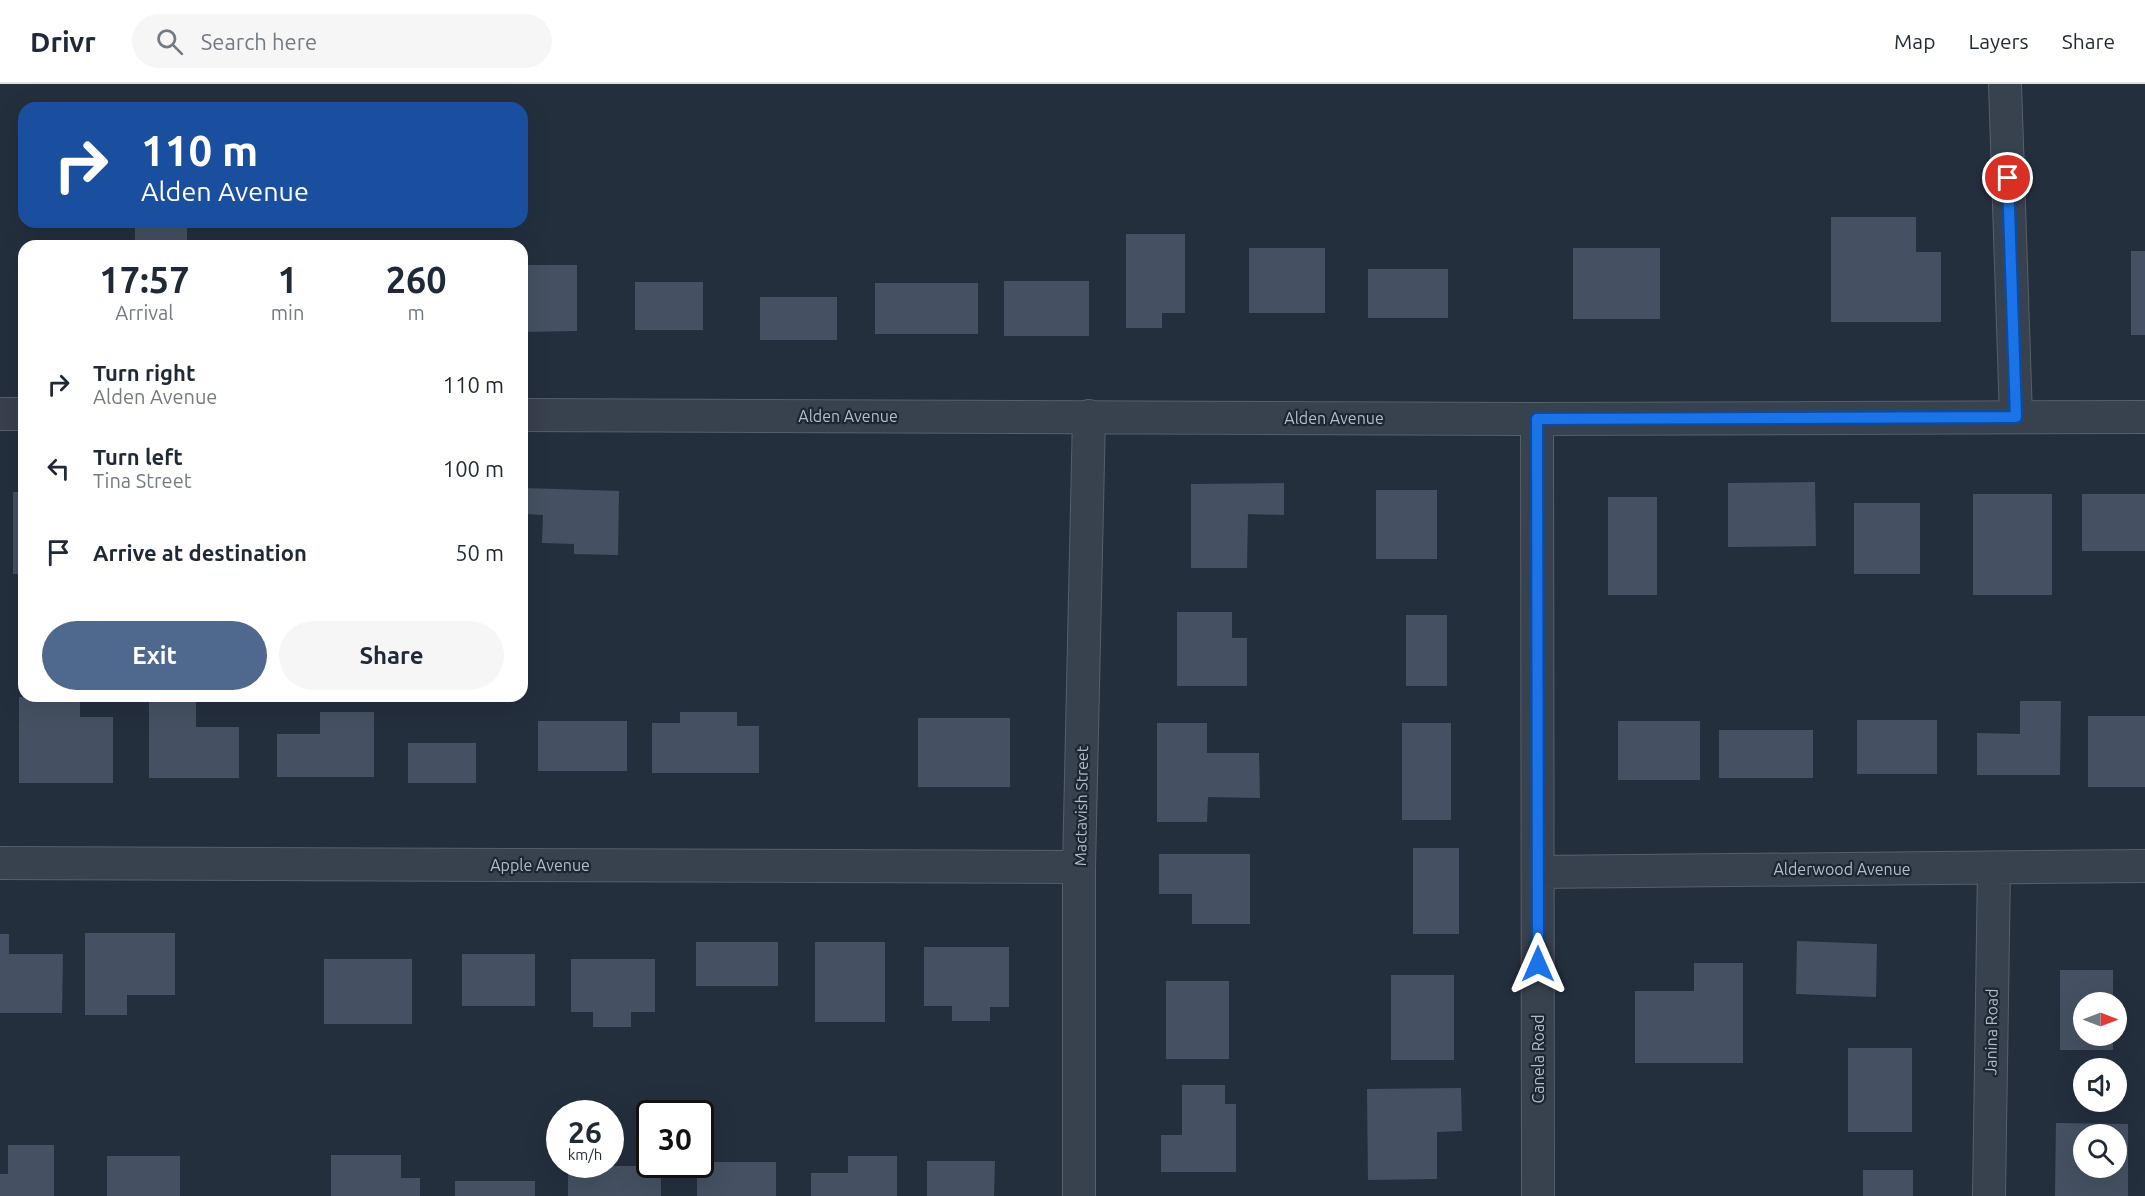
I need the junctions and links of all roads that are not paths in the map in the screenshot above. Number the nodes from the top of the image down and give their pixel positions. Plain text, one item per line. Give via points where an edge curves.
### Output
1 (2005, 84) edge
2 (0, 414) edge
3 (18, 414) edge
4 (528, 415) edge
5 (1089, 416) junction
6 (2016, 417) junction
7 (2145, 417) edge
8 (1537, 419) junction
9 (0, 863) edge
10 (2145, 866) edge
11 (1079, 867) junction
12 (1994, 868) junction
13 (1538, 872) junction
14 (1079, 1196) edge
15 (1538, 1196) edge
16 (1989, 1196) edge

1 - 6 street
2 - 3 street
4 - 5 street, Alden Avenue
5 - 8 street, Alden Avenue
5 - 11 street, Mactavish Street
6 - 7 street, Alden Avenue
6 - 8 street, Alden Avenue
8 - 13 street, Canela Road
9 - 11 street, Apple Avenue
10 - 12 street, Alderwood Avenue
11 - 14 street, Mactavish Street
12 - 13 street, Alderwood Avenue
12 - 16 street, Janina Road
13 - 15 street, Canela Road

